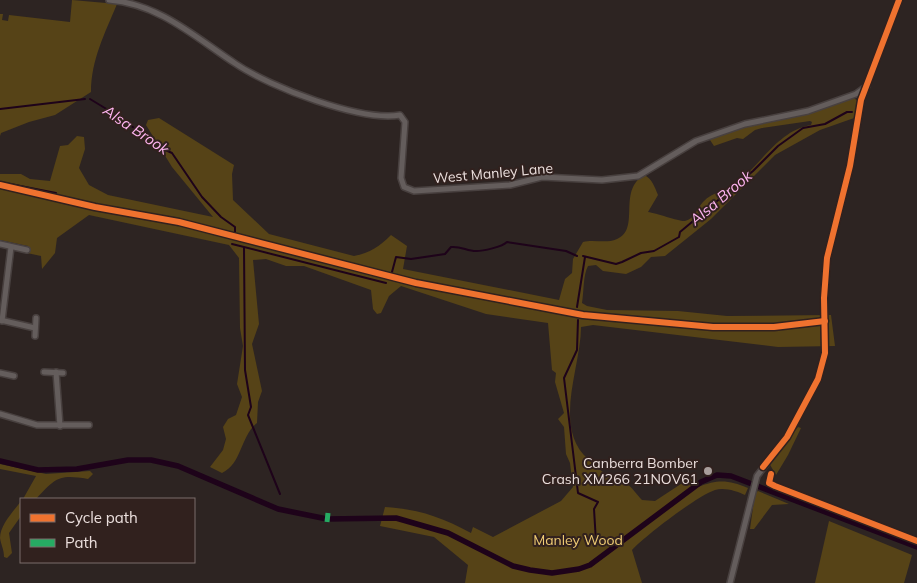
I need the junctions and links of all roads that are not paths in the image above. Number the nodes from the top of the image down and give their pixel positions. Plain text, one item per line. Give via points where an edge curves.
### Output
1 (109, 0) edge
2 (899, 0) edge
3 (867, 86) junction
4 (856, 94) junction
5 (861, 100) junction
6 (0, 244) edge
7 (11, 247) junction
8 (27, 250) dead end
9 (36, 318) dead end
10 (1, 321) edge
11 (35, 328) junction
12 (34, 336) dead end
13 (44, 372) dead end
14 (0, 373) edge
15 (14, 376) dead end
16 (0, 414) edge
17 (89, 425) dead end
18 (60, 426) junction
19 (730, 583) edge

1 - 4 street, West Manley Lane via 135,4 172,20 249,73 287,89 350,111 377,116 400,115 405,122 401,178 404,186 414,191 510,184 542,177 594,180 638,176 696,141 745,124 808,110
2 - 3 street
3 - 4 street, West Manley Lane
3 - 5 street
4 - 5 street
5 - 19 street via 850,166 824,275 825,343 818,379 787,437 757,476
6 - 7 street
7 - 8 street
7 - 10 street
9 - 11 street
10 - 11 street
11 - 12 street
13 - 18 street via 60,373
14 - 15 street
16 - 18 street via 32,424
17 - 18 street

